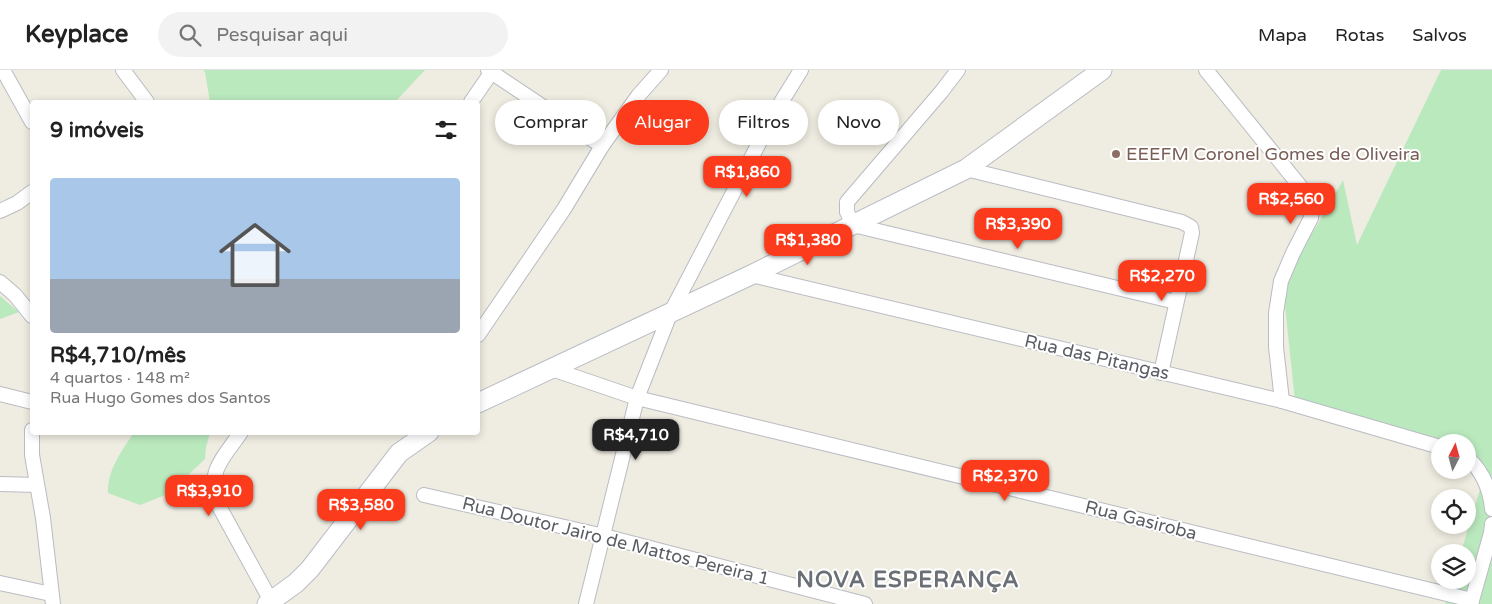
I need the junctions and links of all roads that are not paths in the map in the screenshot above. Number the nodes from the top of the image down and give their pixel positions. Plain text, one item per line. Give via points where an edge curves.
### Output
1 (3, 70) edge
2 (123, 70) edge
3 (661, 70) edge
4 (802, 70) edge
5 (958, 70) edge
6 (1102, 70) edge
7 (1206, 70) edge
8 (491, 71) edge
9 (146, 100) edge
10 (472, 100) edge
11 (30, 118) edge
12 (602, 146) junction
13 (966, 169) junction
14 (30, 193) edge
15 (0, 211) edge
16 (853, 225) junction
17 (751, 275) junction
18 (0, 282) edge
19 (1176, 302) junction
20 (30, 314) edge
21 (670, 314) junction
22 (480, 332) edge
23 (549, 368) junction
24 (1161, 373) junction
25 (0, 394) edge
26 (480, 397) edge
27 (637, 398) junction
28 (1282, 401) junction
29 (30, 402) edge
30 (32, 435) edge
31 (239, 435) edge
32 (410, 435) edge
33 (425, 435) edge
34 (1431, 444) edge
35 (399, 453) junction
36 (1476, 465) edge
37 (0, 484) edge
38 (37, 485) junction
39 (424, 495) dead end
40 (1492, 509) edge
41 (1492, 524) edge
42 (604, 536) junction
43 (0, 583) edge
44 (52, 599) edge
45 (1471, 602) edge
46 (271, 603) edge
47 (586, 604) edge
48 (865, 604) edge

1 - 11 street
2 - 9 street
3 - 12 street
4 - 21 street via 780,104
5 - 16 street via 847,202 847,212
6 - 13 street
7 - 28 street via 1311,203 1311,218 1281,281 1276,313
8 - 10 street
8 - 12 street
12 - 22 street via 564,209
13 - 16 street
13 - 19 street via 1182,222 1190,227 1192,233
14 - 15 street
16 - 17 street
16 - 19 street
17 - 21 street
17 - 24 street, Rua das Pitangas
18 - 20 street
19 - 24 street
21 - 23 street
21 - 27 street
23 - 26 street
23 - 27 street, Rua Gasiroba
24 - 28 street, Rua das Pitangas
25 - 29 street
27 - 42 street
27 - 45 street, Rua Gasiroba
28 - 34 street, Rua das Pitangas
30 - 38 street
31 - 46 street via 219,464 212,487 215,499
32 - 35 street
33 - 35 street
35 - 46 street via 310,569
36 - 40 street via 1484,478
37 - 38 street
38 - 44 street
39 - 42 street, Rua Doutor Jairo de Mattos Pereira 1
41 - 45 street
42 - 47 street
42 - 48 street, Rua Doutor Jairo de Mattos Pereira 1
43 - 44 street

